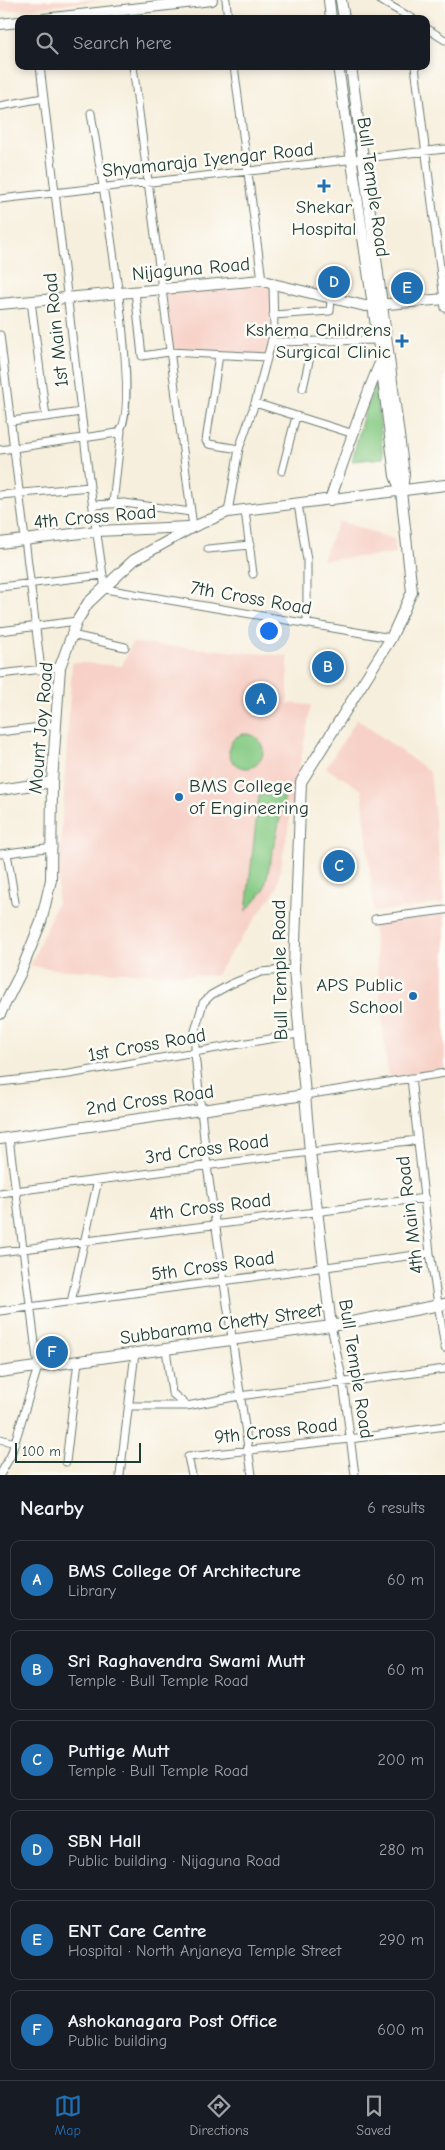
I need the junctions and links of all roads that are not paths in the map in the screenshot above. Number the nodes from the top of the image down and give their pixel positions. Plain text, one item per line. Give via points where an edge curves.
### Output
1 (212, 0) edge
2 (226, 0) edge
3 (329, 0) edge
4 (341, 0) edge
5 (380, 0) edge
6 (127, 14) edge
7 (110, 15) edge
8 (228, 15) edge
9 (331, 15) edge
10 (343, 15) edge
11 (406, 15) edge
12 (15, 22) edge
13 (0, 24) edge
14 (430, 31) edge
15 (445, 40) edge
16 (40, 70) edge
17 (133, 70) edge
18 (234, 70) edge
19 (339, 70) edge
20 (352, 70) edge
21 (415, 70) edge
22 (43, 98) junction
23 (0, 106) edge
24 (90, 113) dead end
25 (445, 149) edge
26 (424, 152) junction
27 (364, 159) junction
28 (352, 161) junction
29 (247, 171) junction
30 (147, 183) junction
31 (103, 188) junction
32 (56, 194) junction
33 (0, 200) edge
34 (262, 280) junction
35 (273, 284) junction
36 (161, 289) junction
37 (136, 291) junction
38 (119, 293) junction
39 (68, 298) junction
40 (331, 299) junction
41 (31, 301) junction
42 (445, 302) edge
43 (0, 304) edge
44 (378, 306) junction
45 (273, 315) junction
46 (0, 335) edge
47 (378, 340) junction
48 (271, 342) junction
49 (313, 343) junction
50 (169, 352) junction
51 (219, 355) junction
52 (267, 357) junction
53 (381, 361) junction
54 (2, 371) edge
55 (303, 388) dead end
56 (255, 403) junction
57 (81, 412) junction
58 (46, 416) junction
59 (296, 416) junction
60 (10, 421) junction
61 (120, 431) junction
62 (354, 434) junction
63 (85, 439) junction
64 (13, 448) junction
65 (239, 449) junction
66 (0, 450) edge
67 (282, 471) dead end
68 (445, 485) edge
69 (90, 487) junction
70 (401, 491) junction
71 (19, 493) junction
72 (0, 495) edge
73 (330, 500) junction
74 (113, 504) junction
75 (298, 504) junction
76 (93, 505) junction
77 (245, 510) junction
78 (191, 512) junction
79 (228, 512) junction
80 (193, 527) junction
81 (97, 531) junction
82 (25, 540) junction
83 (0, 543) edge
84 (250, 545) junction
85 (208, 549) dead end
86 (252, 574) dead end
87 (103, 575) junction
88 (30, 583) junction
89 (0, 587) edge
90 (105, 589) junction
91 (77, 621) junction
92 (307, 624) junction
93 (36, 627) junction
94 (0, 631) edge
95 (72, 635) junction
96 (391, 638) junction
97 (125, 647) dead end
98 (60, 667) junction
99 (41, 670) junction
100 (0, 674) edge
101 (57, 725) junction
102 (0, 732) edge
103 (52, 782) junction
104 (0, 790) edge
105 (53, 847) junction
106 (3, 853) edge
107 (14, 902) dead end
108 (445, 910) edge
109 (375, 919) dead end
110 (294, 969) junction
111 (0, 1014) edge
112 (298, 1034) junction
113 (195, 1054) junction
114 (445, 1073) edge
115 (410, 1078) junction
116 (0, 1082) edge
117 (304, 1095) junction
118 (201, 1111) junction
119 (4, 1138) edge
120 (418, 1140) junction
121 (310, 1152) junction
122 (208, 1166) junction
123 (98, 1180) junction
124 (14, 1191) junction
125 (0, 1193) edge
126 (425, 1198) junction
127 (317, 1212) junction
128 (215, 1224) junction
129 (83, 1242) junction
130 (22, 1250) junction
131 (0, 1252) edge
132 (430, 1253) junction
133 (323, 1268) junction
134 (225, 1281) junction
135 (71, 1302) junction
136 (442, 1305) edge
137 (32, 1307) junction
138 (0, 1311) edge
139 (331, 1326) junction
140 (233, 1340) junction
141 (445, 1348) edge
142 (166, 1349) junction
143 (135, 1353) junction
144 (78, 1361) junction
145 (38, 1367) junction
146 (0, 1369) edge
147 (445, 1369) edge
148 (343, 1382) junction
149 (239, 1396) junction
150 (129, 1406) junction
151 (187, 1406) junction
152 (445, 1426) edge
153 (0, 1439) edge
154 (350, 1439) junction
155 (15, 1443) junction
156 (248, 1451) junction
157 (66, 1462) dead end
158 (0, 1475) edge
159 (120, 1475) edge
160 (192, 1475) edge
161 (252, 1475) edge
162 (355, 1475) edge

1 - 6 main road
2 - 8 street
3 - 9 main road
4 - 10 main road
5 - 11 street
6 - 7 main road
12 - 13 main road
14 - 15 street
16 - 22 street, 1st Main Road
17 - 30 street
18 - 29 street
19 - 28 main road, Bull Temple Road
20 - 27 main road, Bull Temple Road
21 - 26 street
22 - 23 street
22 - 32 street, 1st Main Road
24 - 31 street
25 - 26 street, Shyamaraja Iyengar Road
26 - 27 street, Shyamaraja Iyengar Road
26 - 42 street
27 - 28 street, Shyamaraja Iyengar Road
27 - 44 main road, Bull Temple Road
28 - 29 street, Shyamaraja Iyengar Road
28 - 44 main road, Bull Temple Road
29 - 30 street, Shyamaraja Iyengar Road
29 - 34 street
30 - 31 street, Shyamaraja Iyengar Road
30 - 36 street
31 - 32 street, Shyamaraja Iyengar Road
31 - 38 street
32 - 33 street, Shyamaraja Iyengar Road
32 - 39 street, 1st Main Road
34 - 35 main road, Nijaguna Road
34 - 36 main road, Nijaguna Road
35 - 40 main road, Nijaguna Road
35 - 45 street
36 - 37 main road, Nijaguna Road
36 - 50 street
37 - 38 main road, Nijaguna Road
37 - 50 street via 142,356
38 - 39 main road, Nijaguna Road
38 - 61 street via 126,383 124,425
39 - 41 main road, Nijaguna Road
39 - 57 street, 1st Main Road
40 - 44 main road, Nijaguna Road
40 - 45 street via 330,311
41 - 43 main road, Nijaguna Road
41 - 58 street
42 - 44 main road, Nijaguna Road
44 - 47 main road, Bull Temple Road
44 - 70 main road, Bull Temple Road via 404,474
45 - 48 street
46 - 54 street
47 - 49 street
47 - 53 main road, Bull Temple Road
48 - 49 street
48 - 52 street
49 - 55 street
50 - 51 street
50 - 78 street
51 - 52 street
51 - 65 street via 206,441
52 - 56 street
53 - 62 main road
53 - 70 main road, Bull Temple Road via 395,476
54 - 60 street
56 - 59 street
56 - 65 street
57 - 58 street
57 - 63 street, 1st Main Road
58 - 60 street
59 - 62 street
59 - 67 street
60 - 64 street
61 - 63 street
61 - 74 street
62 - 73 main road
63 - 64 street
63 - 69 street, 1st Main Road
64 - 66 street
64 - 71 street
65 - 79 street
68 - 70 main road, Mount Joy Road
69 - 71 street
69 - 76 street, 1st Main Road
70 - 73 main road, Mount Joy Road
70 - 96 main road, Bull Temple Road via 412,592
71 - 72 street
71 - 82 street
73 - 75 main road, Mount Joy Road
74 - 76 street
74 - 78 street
75 - 77 main road, Mount Joy Road
75 - 92 street via 307,560
76 - 81 street, 1st Main Road
77 - 79 main road, Mount Joy Road
77 - 84 street
78 - 80 street
79 - 80 main road, Mount Joy Road
80 - 81 main road, 4th Cross Road
80 - 90 main road, Mount Joy Road via 134,560
81 - 82 main road, 4th Cross Road
81 - 87 street, 1st Main Road
82 - 83 main road, 4th Cross Road
82 - 88 street
84 - 85 street
84 - 86 street
87 - 88 street
87 - 90 street, 1st Main Road
88 - 89 street
88 - 93 street
90 - 91 main road, Mount Joy Road via 88,603
90 - 92 street, 7th Cross Road
91 - 93 street
91 - 95 main road, Mount Joy Road
92 - 96 street, 7th Cross Road
93 - 94 street
93 - 99 street
95 - 97 street
95 - 98 main road, Mount Joy Road
96 - 110 main road, Bull Temple Road via 301,782
98 - 99 street
98 - 101 main road, Mount Joy Road
99 - 100 street
101 - 102 street
101 - 103 main road, Mount Joy Road
103 - 104 main road
103 - 105 main road, Mount Joy Road
105 - 106 street
105 - 111 main road, Mount Joy Road via 51,880 41,922
106 - 107 street
108 - 109 street
110 - 112 main road, Bull Temple Road
110 - 113 street via 261,972 211,995 203,1003 197,1022
112 - 113 street, 1st Cross Road
112 - 117 main road, Bull Temple Road
113 - 116 street, 1st Cross Road
113 - 118 street
114 - 115 street
115 - 117 street
115 - 120 street, 4th Main Road
117 - 118 main road, 2nd Cross Road
117 - 121 main road, Bull Temple Road
118 - 119 main road, 2nd Cross Road
118 - 122 street
119 - 124 street
120 - 121 street, 3rd Cross Road
120 - 126 street, 4th Main Road
121 - 122 street, 3rd Cross Road
121 - 127 main road, Bull Temple Road
122 - 123 street, 3rd Cross Road
122 - 128 street
123 - 124 street, 3rd Cross Road
123 - 129 street
124 - 125 street, 3rd Cross Road
124 - 130 street
126 - 127 street, 4th Cross Road
126 - 132 street, 4th Main Road
127 - 128 street, 4th Cross Road
127 - 133 main road, Bull Temple Road
128 - 129 street, 4th Cross Road
128 - 134 street
129 - 130 street, 4th Cross Road
129 - 135 street
130 - 131 street, 4th Cross Road
130 - 137 street
132 - 133 street, 5th Cross Road
132 - 136 street, 4th Main Road
133 - 134 street, 5th Cross Road
133 - 139 main road, Bull Temple Road
134 - 135 street, 5th Cross Road
134 - 140 street
135 - 137 street, 5th Cross Road
136 - 139 main road, Subbarama Chetty Street
136 - 141 street, 4th Main Road
137 - 138 street, 5th Cross Road
137 - 145 street
139 - 140 main road, Subbarama Chetty Street
139 - 148 street, Bull Temple Road
140 - 142 main road, Subbarama Chetty Street
140 - 149 street
142 - 143 main road, Subbarama Chetty Street
142 - 151 street via 172,1394
143 - 144 main road, Subbarama Chetty Street
143 - 150 street
144 - 145 main road, Subbarama Chetty Street
144 - 157 street
145 - 146 main road, Subbarama Chetty Street
145 - 155 street
147 - 148 street
148 - 149 street
148 - 154 street, Bull Temple Road
149 - 151 street
149 - 156 street
150 - 151 street
150 - 159 street
152 - 154 street, 9th Cross Road
153 - 155 street
154 - 156 street, 9th Cross Road
154 - 162 street, Bull Temple Road
155 - 158 street
156 - 160 street, 9th Cross Road via 188,1457
156 - 161 street

